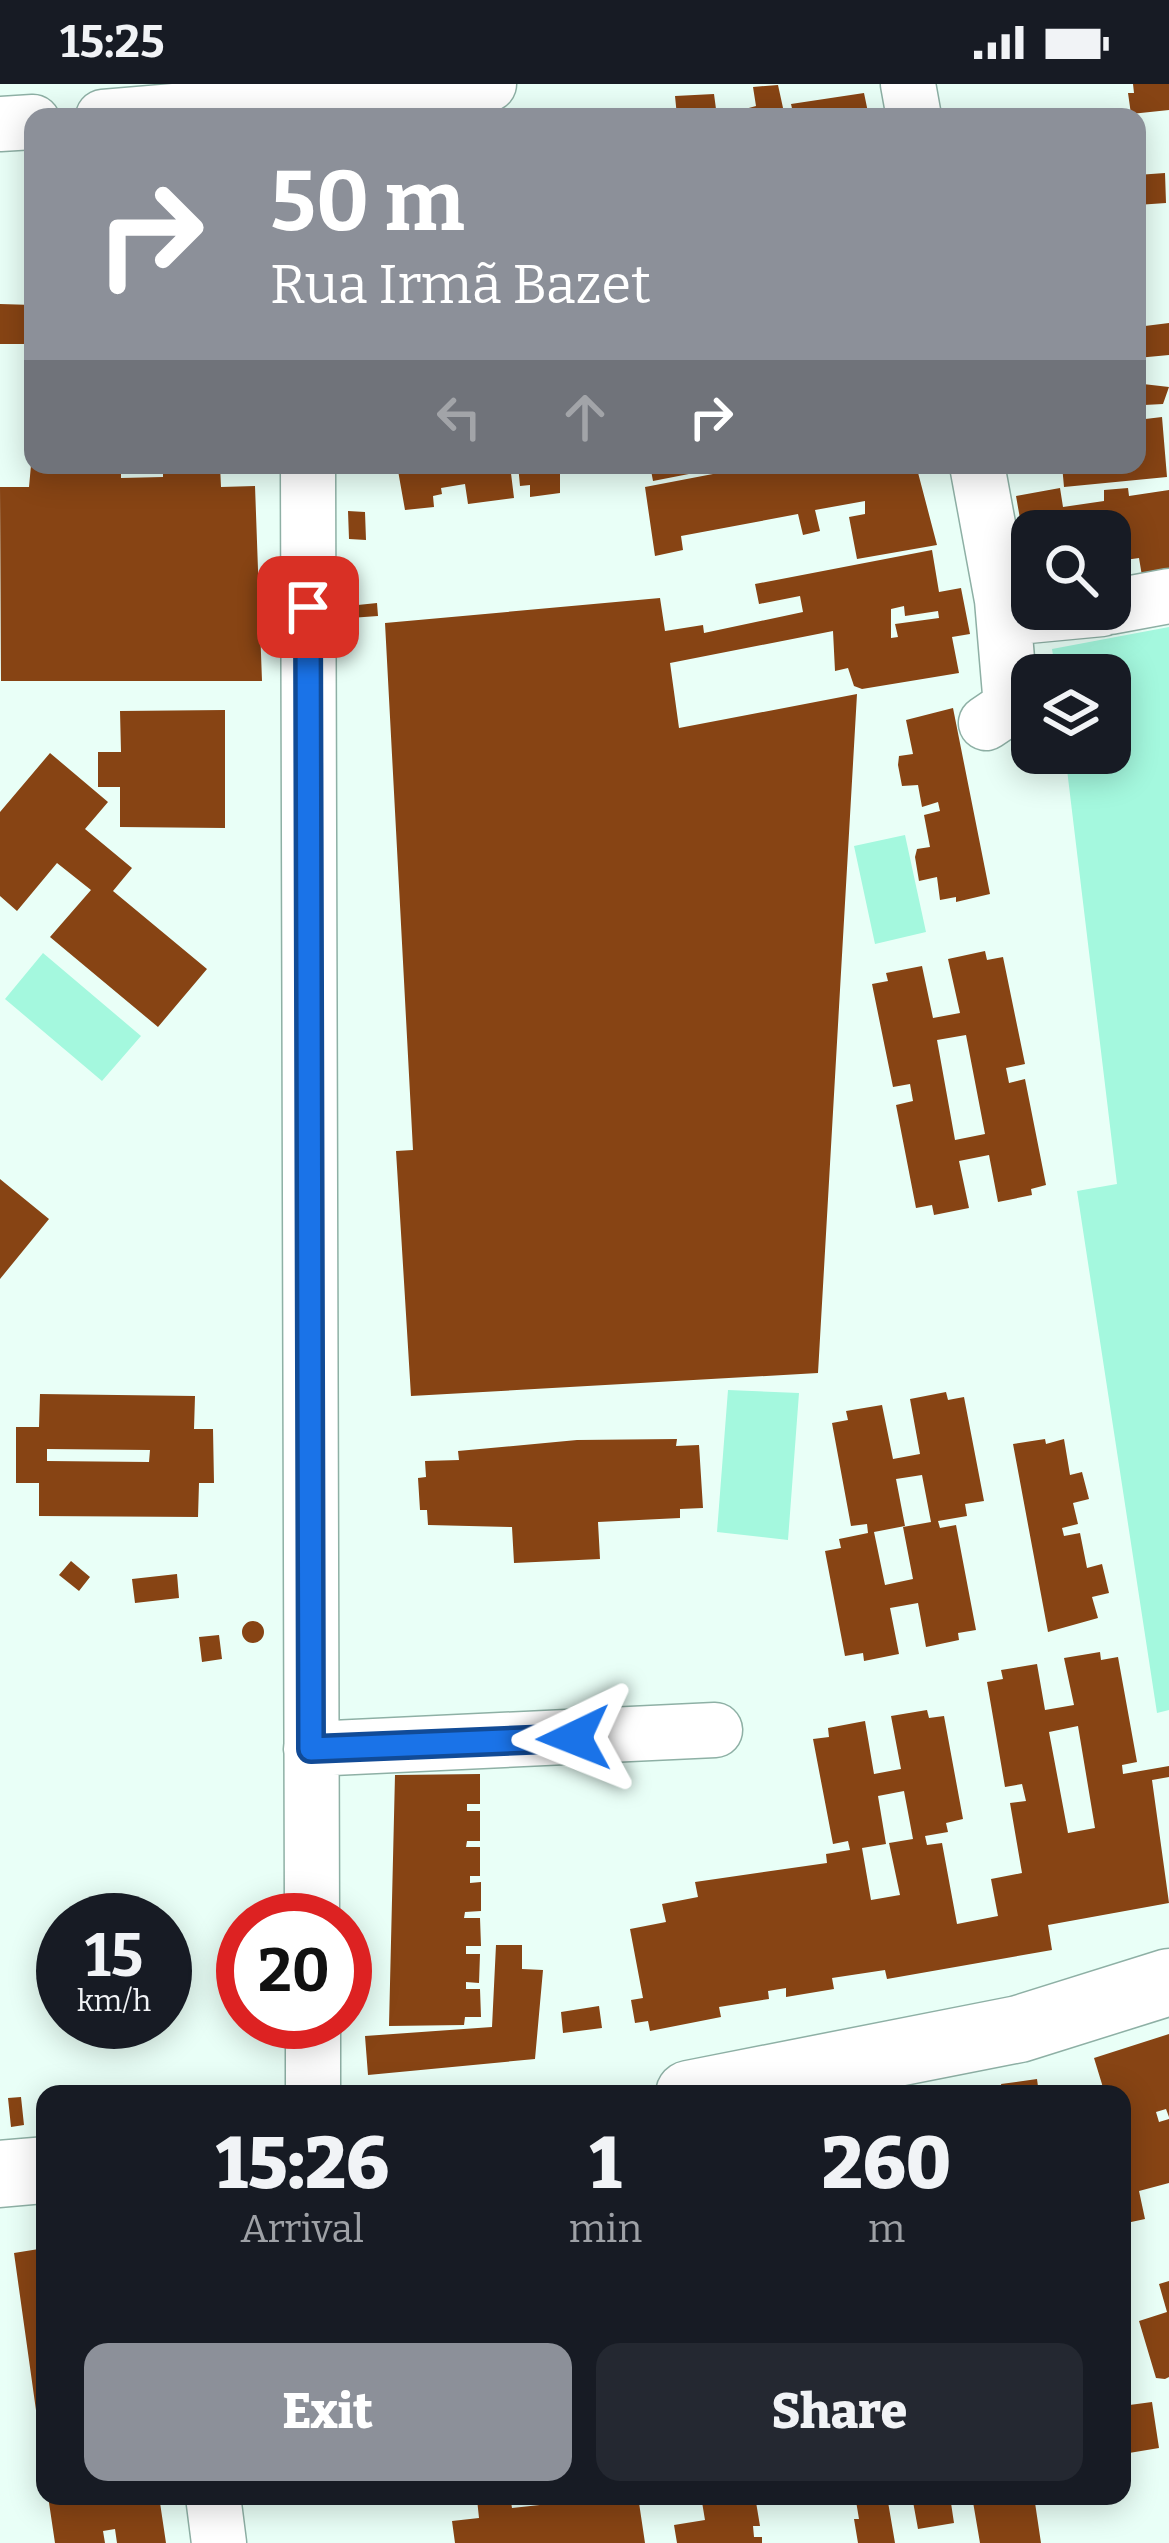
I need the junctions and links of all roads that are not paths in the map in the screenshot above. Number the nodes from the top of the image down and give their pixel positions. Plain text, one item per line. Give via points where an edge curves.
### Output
1 (489, 84) edge
2 (305, 101) edge
3 (217, 108) edge
4 (308, 474) edge
5 (979, 474) edge
6 (1169, 596) edge
7 (1002, 600) junction
8 (1131, 603) edge
9 (1011, 606) edge
10 (986, 722) dead end
11 (715, 1730) dead end
12 (311, 1749) junction
13 (312, 1893) edge
14 (1169, 1982) edge
15 (313, 2049) edge
16 (313, 2085) edge
17 (735, 2085) edge
18 (36, 2171) edge
19 (0, 2174) edge
20 (214, 2505) edge
21 (219, 2543) edge

1 - 2 street
2 - 3 street
4 - 12 street
5 - 7 street
6 - 8 street
7 - 9 street
7 - 10 street via 1010,706
11 - 12 street
12 - 13 street
14 - 17 main road via 1019,2029
15 - 16 street
18 - 19 main road
20 - 21 street

